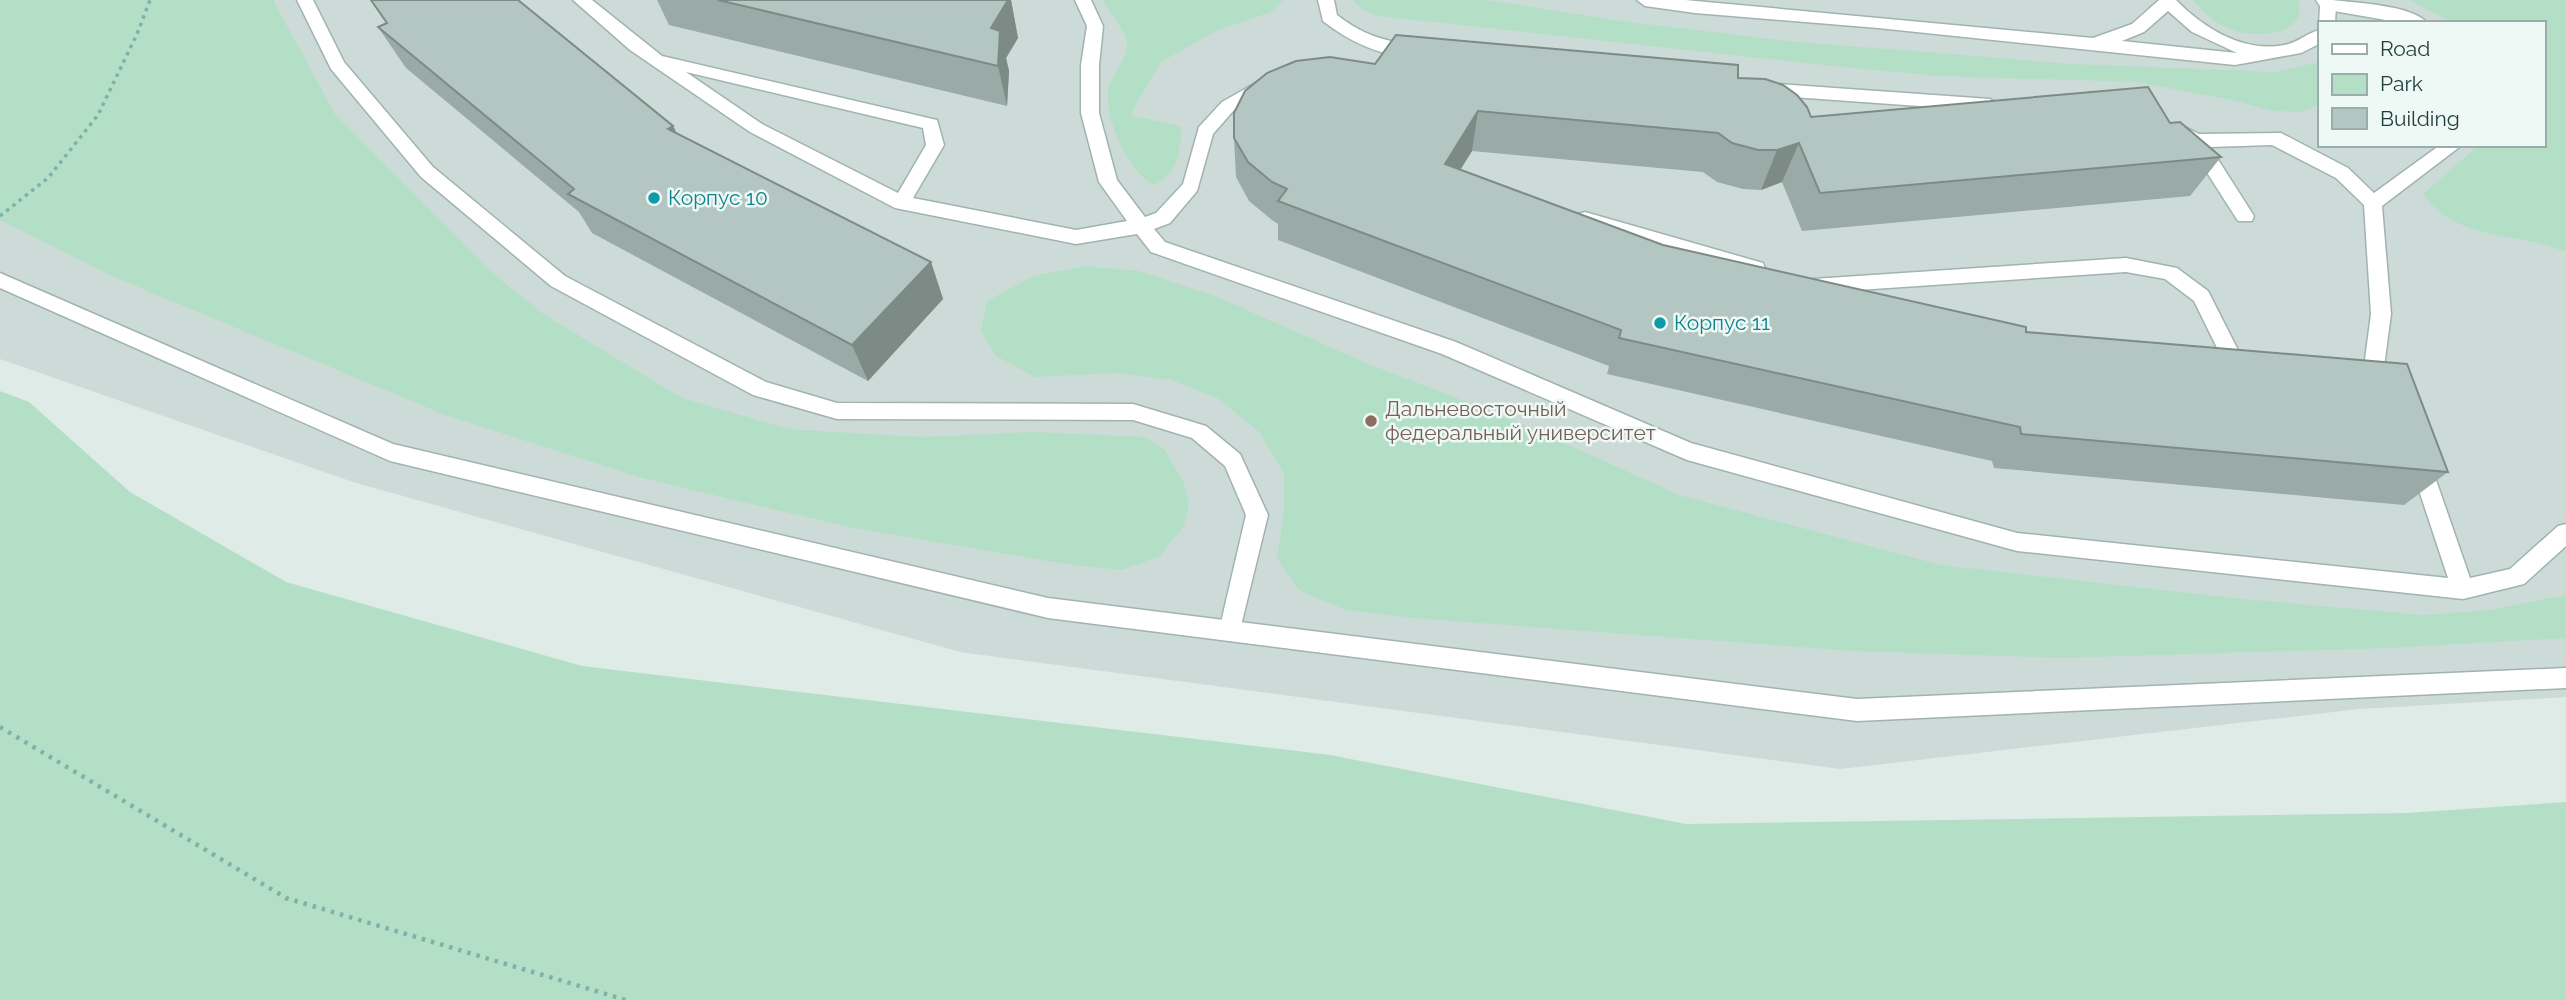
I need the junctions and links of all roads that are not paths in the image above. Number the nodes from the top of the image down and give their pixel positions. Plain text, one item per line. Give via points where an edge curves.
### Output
1 (305, 0) edge
2 (581, 0) edge
3 (1083, 0) edge
4 (1326, 0) edge
5 (1645, 0) edge
6 (2167, 1) edge
7 (2327, 9) edge
8 (2413, 21) edge
9 (2318, 37) edge
10 (2078, 43) junction
11 (2271, 52) junction
12 (1429, 55) edge
13 (653, 58) junction
14 (1282, 76) edge
15 (1747, 88) edge
16 (2010, 106) edge
17 (2167, 124) edge
18 (2196, 141) junction
19 (2450, 147) edge
20 (901, 203) junction
21 (2374, 203) junction
22 (1565, 214) edge
23 (2245, 216) dead end
24 (1141, 226) junction
25 (0, 279) edge
26 (1817, 287) junction
27 (1885, 302) edge
28 (2206, 355) edge
29 (2348, 366) edge
30 (2374, 368) junction
31 (2394, 404) edge
32 (2413, 440) edge
33 (2566, 533) edge
34 (2463, 589) junction
35 (1230, 631) junction
36 (2566, 678) edge

1 - 35 street via 337,65 427,172 558,281 760,389 837,411 1133,412 1199,432 1233,460 1257,515
2 - 13 street
3 - 24 street via 1095,26 1090,113 1108,182
4 - 12 street via 1329,17 1353,37 1401,52
5 - 10 street
6 - 10 street via 2145,25 2119,38
6 - 11 street via 2192,26 2230,45
7 - 8 street
9 - 11 street via 2306,47
10 - 11 street via 2235,59
13 - 20 street via 756,128
13 - 20 street via 931,124 935,145
14 - 24 street via 1228,106 1205,132 1191,186 1163,218
15 - 16 street
17 - 18 street
18 - 21 street via 2275,138 2342,173
18 - 23 street
19 - 21 street
20 - 24 street via 1076,237
21 - 30 street via 2381,314
22 - 26 street
24 - 34 street via 1158,247 1449,348 1687,451 2017,542
25 - 35 street via 390,452 1048,608
26 - 27 street
26 - 28 street via 2126,265 2170,272 2201,296 2239,359
29 - 30 street
30 - 31 street
32 - 34 street
33 - 34 street via 2516,577
35 - 36 street via 1857,710

